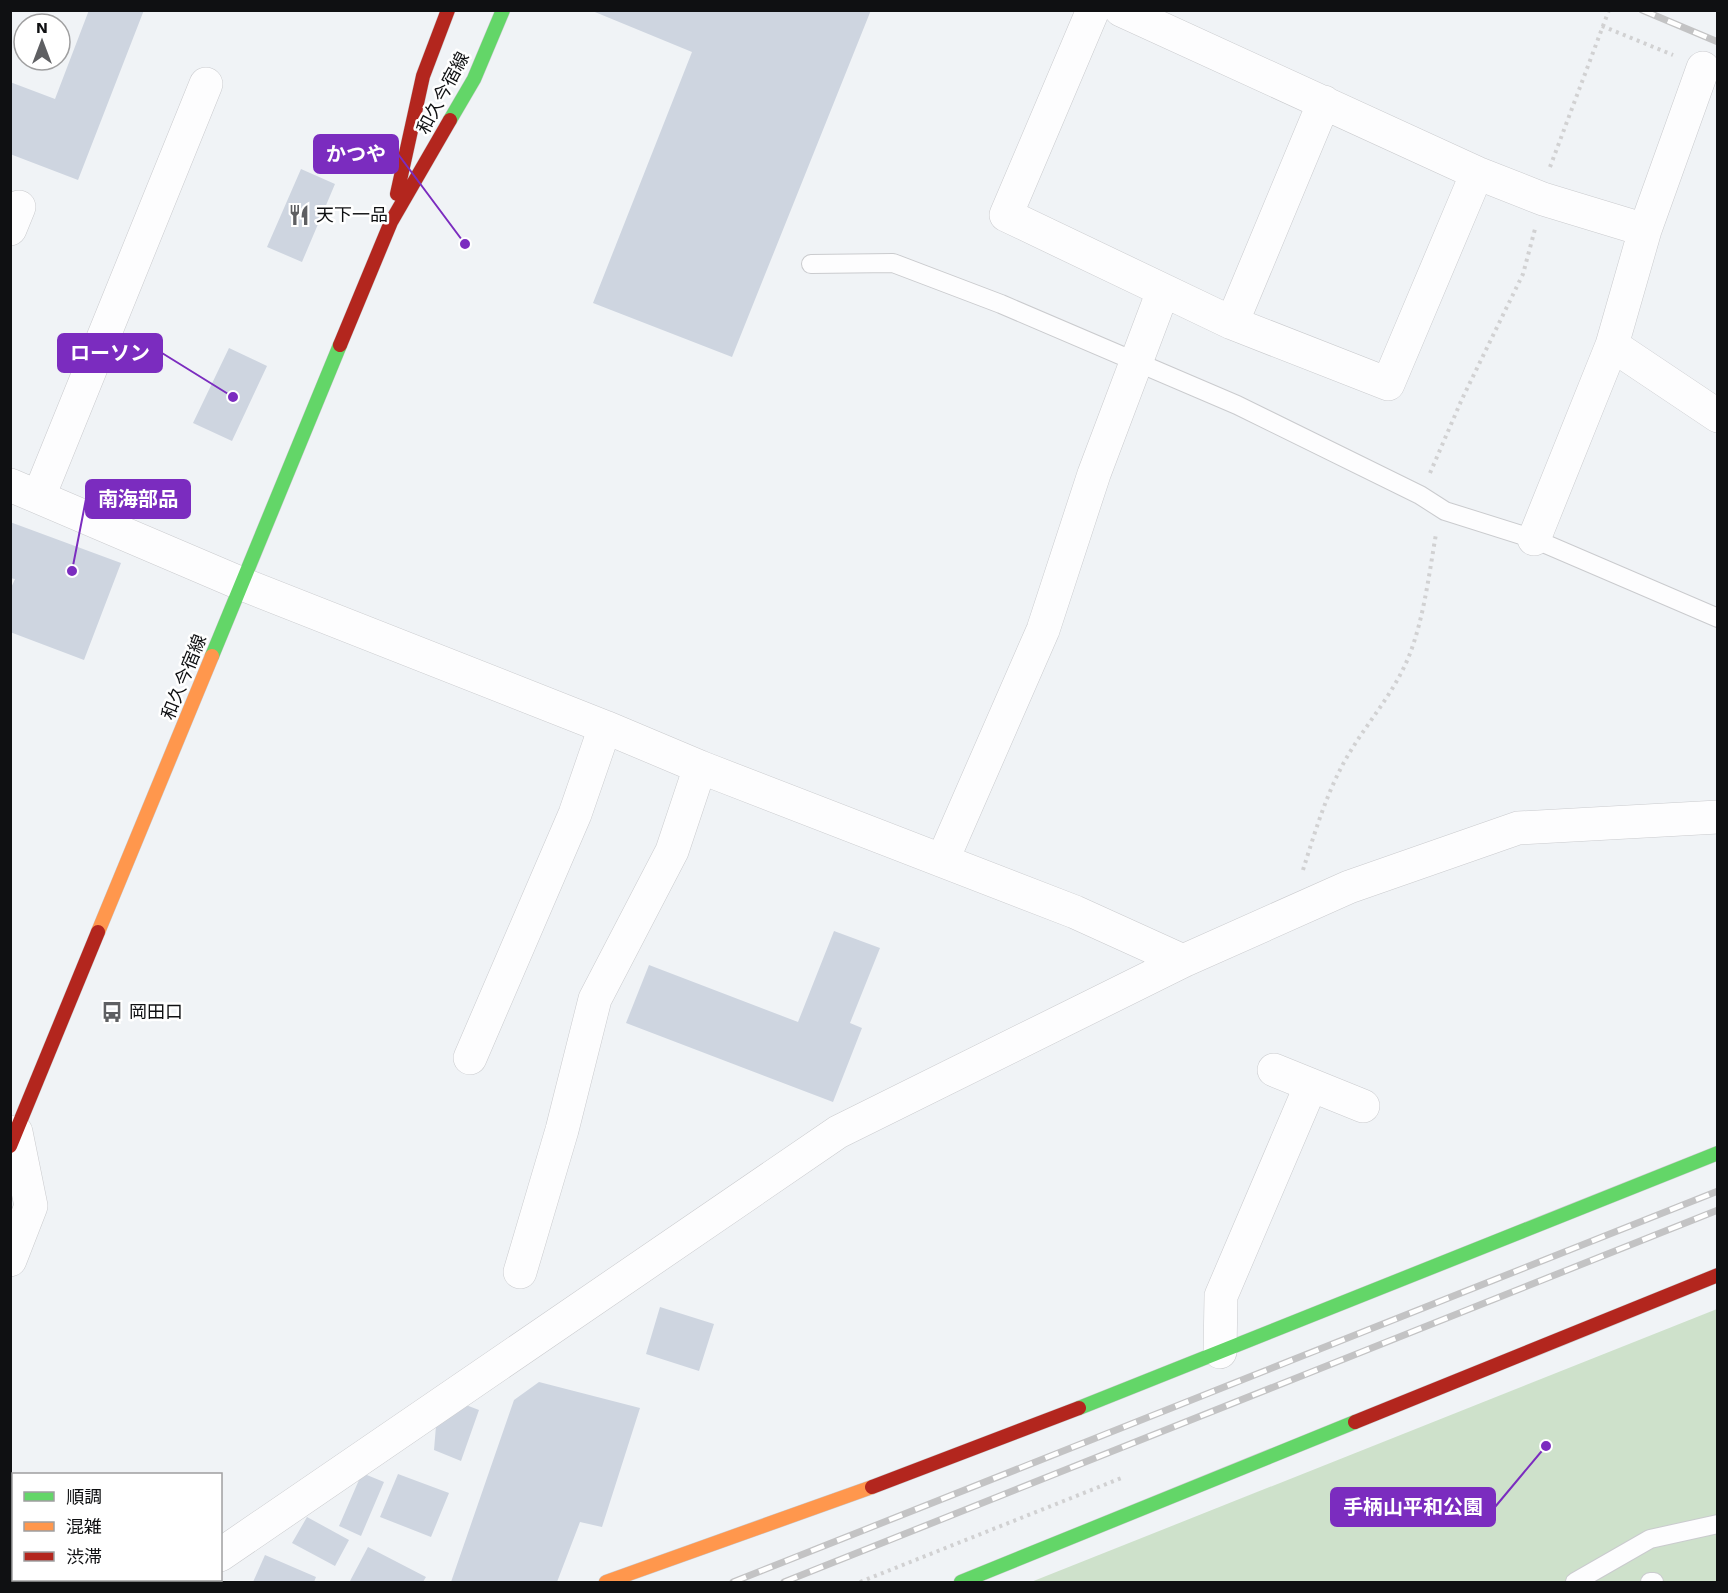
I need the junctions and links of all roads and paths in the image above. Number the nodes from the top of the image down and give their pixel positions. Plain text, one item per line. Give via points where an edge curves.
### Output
1 (448, 10) edge
2 (503, 10) edge
3 (1093, 10) edge
4 (1121, 10) edge
5 (1609, 10) edge
6 (1602, 26) junction
7 (1703, 68) joint
8 (206, 84) dead end
9 (1324, 102) junction
10 (1477, 173) junction
11 (1543, 199) junction
12 (391, 222) junction
13 (1645, 230) junction
14 (811, 264) dead end
15 (1163, 291) junction
16 (1232, 322) junction
17 (1612, 345) junction
18 (1135, 362) junction
19 (1718, 416) edge
20 (25, 490) edge
21 (1420, 495) junction
22 (1445, 511) junction
23 (1534, 539) junction
24 (242, 584) junction
25 (1718, 618) edge
26 (605, 727) junction
27 (700, 767) junction
28 (1718, 817) edge
29 (943, 859) junction
30 (1294, 911) junction
31 (1184, 961) junction
32 (470, 1058) dead end
33 (1274, 1070) dead end
34 (1311, 1085) junction
35 (1363, 1106) dead end
36 (12, 1139) edge
37 (1718, 1153) edge
38 (10, 1260) edge
39 (520, 1272) dead end
40 (1718, 1275) edge
41 (1220, 1352) junction
42 (1718, 1524) edge
43 (222, 1554) edge
44 (606, 1582) edge
45 (961, 1582) edge
46 (1575, 1582) edge

1 - 12 street, 和久今宿線 via 423,76
2 - 12 street, 和久今宿線 via 474,80
3 - 15 street via 1006,215
4 - 9 street
5 - 6 path
6 - 7 path
6 - 11 path via 1551,162
7 - 13 street
8 - 20 street
9 - 10 street
9 - 16 street
10 - 11 street
10 - 16 street via 1388,384
11 - 13 street
11 - 21 path via 1523,274
12 - 24 street, 和久今宿線
13 - 17 street
14 - 18 lane via 893,263
15 - 16 street
15 - 18 street
17 - 19 street
17 - 23 street
18 - 21 lane via 1247,410
18 - 29 street via 1043,630
20 - 24 street
21 - 22 lane
22 - 23 lane
22 - 30 path via 1409,656 1388,698 1342,766 1313,838
23 - 25 lane
24 - 26 street
24 - 36 street, 和久今宿線
26 - 27 street
26 - 32 street via 575,814
27 - 29 street
27 - 39 street via 672,851 595,999
28 - 30 street via 1518,828 1349,887
29 - 31 street
30 - 31 street
31 - 43 street via 838,1132
33 - 34 street
34 - 35 street
34 - 41 street via 1221,1296
36 - 38 street via 31,1206
37 - 41 street
40 - 45 street
41 - 44 street via 951,1459
42 - 46 lane via 1650,1539

